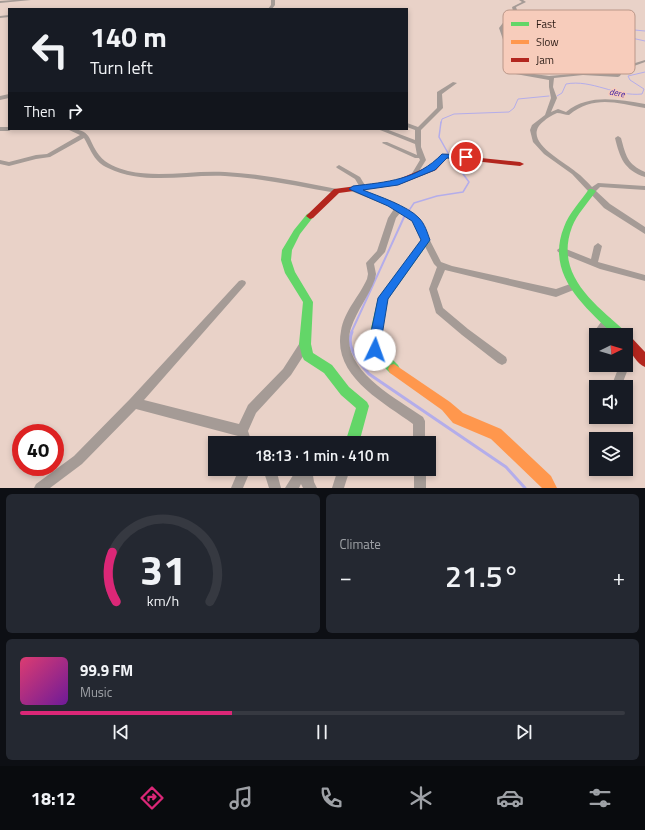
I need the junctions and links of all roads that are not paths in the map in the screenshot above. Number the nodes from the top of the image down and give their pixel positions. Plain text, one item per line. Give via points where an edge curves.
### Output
1 (21, 0) edge
2 (29, 0) edge
3 (521, 0) edge
4 (0, 2) edge
5 (516, 10) edge
6 (503, 25) edge
7 (503, 35) edge
8 (645, 61) edge
9 (635, 64) edge
10 (526, 74) edge
11 (618, 76) edge
12 (550, 77) junction
13 (455, 83) dead end
14 (645, 106) edge
15 (547, 116) junction
16 (408, 125) edge
17 (419, 129) junction
18 (74, 130) edge
19 (383, 130) dead end
20 (85, 135) junction
21 (618, 138) dead end
22 (385, 143) dead end
23 (418, 143) junction
24 (422, 155) junction
25 (0, 162) edge
26 (520, 164) dead end
27 (339, 167) dead end
28 (414, 175) junction
29 (645, 176) edge
30 (363, 187) junction
31 (645, 188) edge
32 (353, 189) junction
33 (337, 191) junction
34 (592, 191) junction
35 (401, 209) junction
36 (645, 232) edge
37 (426, 240) junction
38 (598, 246) dead end
39 (562, 250) junction
40 (594, 262) junction
41 (442, 266) junction
42 (645, 278) edge
43 (242, 283) dead end
44 (573, 287) junction
45 (607, 321) junction
46 (603, 328) edge
47 (614, 328) edge
48 (305, 344) junction
49 (641, 350) edge
50 (502, 360) dead end
51 (645, 362) edge
52 (134, 403) junction
53 (242, 430) junction
54 (244, 436) edge
55 (354, 436) edge
56 (419, 436) edge
57 (242, 476) edge
58 (272, 476) edge
59 (300, 476) edge
60 (306, 476) edge
61 (342, 476) edge
62 (420, 476) edge
63 (40, 488) edge
64 (237, 488) edge
65 (275, 488) edge
66 (291, 488) edge
67 (311, 488) edge
68 (338, 488) edge
69 (420, 488) edge
70 (550, 488) edge

1 - 2 street
1 - 4 street
3 - 5 street via 523,3 514,7
6 - 7 street
8 - 9 street
10 - 12 street
11 - 12 street via 583,74
12 - 15 street via 554,98
13 - 17 street via 439,93 440,108
14 - 15 street via 617,102 590,103 581,104 567,114 558,111
15 - 34 street via 535,125 533,130 536,142
16 - 17 street
17 - 23 street
18 - 20 street
19 - 23 street
20 - 25 street via 48,156 9,164
20 - 33 street via 102,162 134,174 226,174
21 - 29 street via 624,160 629,167
22 - 24 street via 417,156
23 - 24 street
24 - 28 street via 422,164
26 - 28 street via 499,164 445,156 433,168
27 - 30 street via 358,178
28 - 30 street via 395,183
30 - 32 street
31 - 34 street via 598,185
32 - 33 street
32 - 35 street
33 - 48 street via 315,210 297,232 287,250 286,260 290,273 308,302
34 - 36 street via 621,217
34 - 39 street via 567,228
35 - 37 street via 416,219
35 - 56 street via 392,218 381,252 370,263 372,276 351,314 344,340 347,355 362,382 419,421
37 - 41 street via 433,258
37 - 70 street via 383,298 375,350 399,374 446,406 458,418 496,434 546,481
38 - 40 street
39 - 40 street
39 - 44 street via 562,264
40 - 42 street
41 - 44 street via 556,293
41 - 50 street via 433,289 439,310
43 - 52 street
44 - 45 street
45 - 46 street
45 - 47 street
48 - 53 street via 287,372 252,409
48 - 55 street via 308,356 328,369 345,391 363,406
49 - 51 street
52 - 53 street
52 - 63 street via 78,460
53 - 54 street
57 - 64 street
58 - 65 street
59 - 66 street
60 - 67 street via 308,486
61 - 68 street
62 - 69 street

